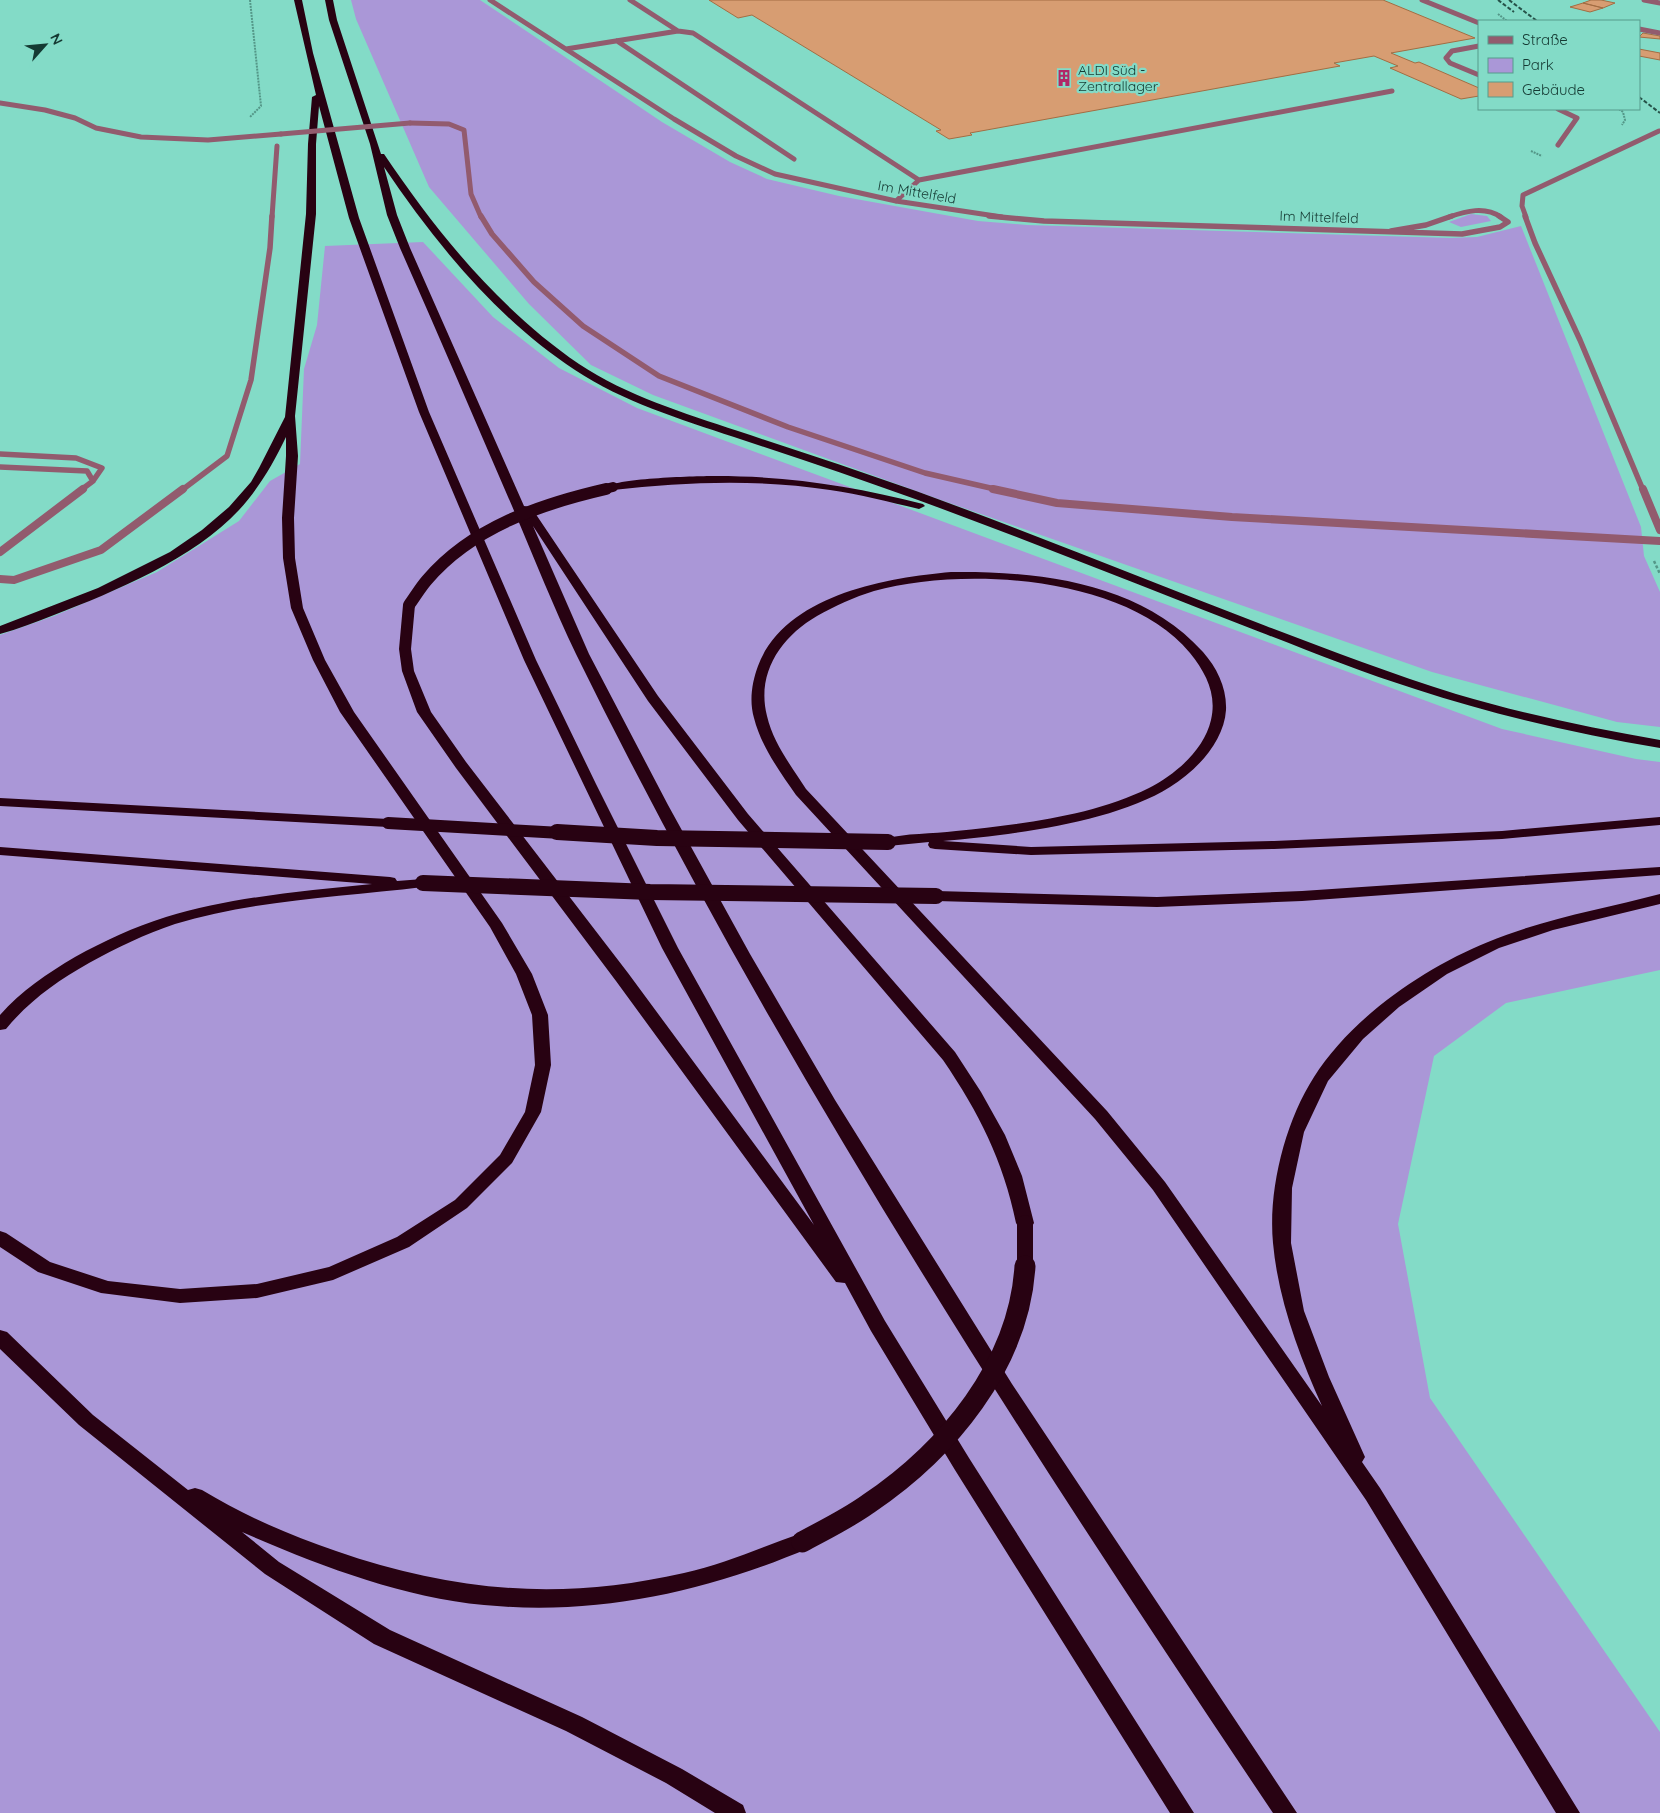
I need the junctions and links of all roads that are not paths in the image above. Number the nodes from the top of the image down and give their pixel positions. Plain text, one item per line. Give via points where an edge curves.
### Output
1 (298, 0) edge
2 (329, 0) edge
3 (490, 0) edge
4 (630, 0) edge
5 (1422, 0) edge
6 (1644, 0) edge
7 (1660, 3) edge
8 (1478, 23) edge
9 (1640, 28) edge
10 (678, 31) junction
11 (1660, 33) edge
12 (617, 41) junction
13 (1478, 46) edge
14 (566, 48) junction
15 (1478, 75) edge
16 (317, 85) junction
17 (1392, 91) dead end
18 (0, 103) edge
19 (1560, 110) edge
20 (410, 122) joint
21 (1659, 131) edge
22 (374, 144) junction
23 (1558, 145) dead end
24 (277, 146) dead end
25 (794, 159) dead end
26 (920, 180) junction
27 (896, 201) junction
28 (1391, 231) junction
29 (290, 416) junction
30 (0, 454) edge
31 (0, 467) edge
32 (505, 477) junction
33 (93, 481) junction
34 (996, 525) junction
35 (1660, 530) edge
36 (1660, 541) edge
37 (0, 552) edge
38 (0, 579) edge
39 (0, 630) edge
40 (1660, 744) edge
41 (0, 802) edge
42 (1660, 820) edge
43 (888, 842) junction
44 (0, 851) edge
45 (1660, 871) edge
46 (423, 884) junction
47 (1660, 899) edge
48 (0, 1025) edge
49 (0, 1238) edge
50 (878, 1326) junction
51 (0, 1337) edge
52 (160, 1478) junction
53 (1373, 1494) junction
54 (736, 1813) edge
55 (1183, 1813) edge
56 (1286, 1813) edge
57 (1569, 1813) edge

1 - 16 highway
2 - 22 highway
3 - 14 street, Im Mittelfeld
4 - 10 street
5 - 8 street
6 - 7 street
9 - 11 street
10 - 12 street
10 - 26 street via 693,33
12 - 14 street
12 - 25 street
13 - 15 street via 1452,51 1446,58 1450,63
14 - 27 street, Im Mittelfeld via 736,156 775,174
16 - 29 highway via 311,214
16 - 50 highway via 354,218 424,412 530,660 670,948
17 - 26 street
18 - 20 street, bridge via 46,110 96,128 141,137 208,140
19 - 23 street via 1577,118
20 - 36 lane via 449,124 464,130 471,194 479,213 492,234 534,282 583,326 658,376 788,427 915,470 1057,503 1242,518
21 - 35 street via 1523,195 1522,206 1535,243 1580,340
22 - 32 highway via 392,214
22 - 34 highway via 434,232 466,267 501,305 580,369 653,404
24 - 38 street via 270,248 251,380 227,456 101,550 14,580
26 - 27 street
27 - 28 street, Im Mittelfeld via 1044,221
28 - 28 street, Im Mittelfeld via 1462,234 1500,227 1508,222 1501,215 1462,211 1425,225
29 - 39 highway via 255,485 234,510 204,535 156,565 104,590
29 - 49 highway via 289,558 298,608 318,660 348,712 497,926 524,974 540,1015 543,1065 533,1112 506,1159 461,1204 418,1233 333,1272 266,1289 180,1296 107,1288 44,1267
30 - 33 lane via 76,458 102,468
31 - 33 street via 87,471
32 - 52 highway, bridge via 653,698 744,818 948,1056 980,1102 1009,1160 1025,1223 1023,1287 1015,1320 1003,1353 980,1394 963,1418 910,1473 877,1498 802,1542 716,1574 670,1585 566,1598 508,1597 451,1591 398,1579 250,1527
32 - 56 highway via 581,649 645,774 731,935 877,1186 1034,1434
33 - 37 street
34 - 40 highway via 1414,685 1529,717
34 - 50 highway, bridge via 854,491 785,481 705,479 613,487 533,510 465,544 431,573 409,605 405,627 408,671 424,712
41 - 43 highway, bridge via 657,838
42 - 43 highway via 1502,835 1274,845 1030,851
43 - 53 highway via 1030,826 1067,819 1147,794 1178,776 1202,752 1218,725 1221,698 1210,667 1182,637 1144,612 1108,596 1056,582 1007,575 961,574 918,578 846,597 811,614 785,633 768,658 758,686 760,716 778,756 801,792 1101,1116 1159,1186
44 - 46 highway
45 - 46 highway, bridge via 1302,896 1157,902
46 - 48 highway via 235,906 171,921 111,944 56,975
47 - 53 highway via 1548,926 1494,945 1442,970 1393,1003 1357,1035 1321,1079 1296,1132 1283,1188 1282,1243 1295,1311 1316,1369
50 - 55 highway
51 - 52 highway via 86,1420
52 - 54 highway via 272,1568 382,1637 574,1724 674,1776
53 - 57 highway

